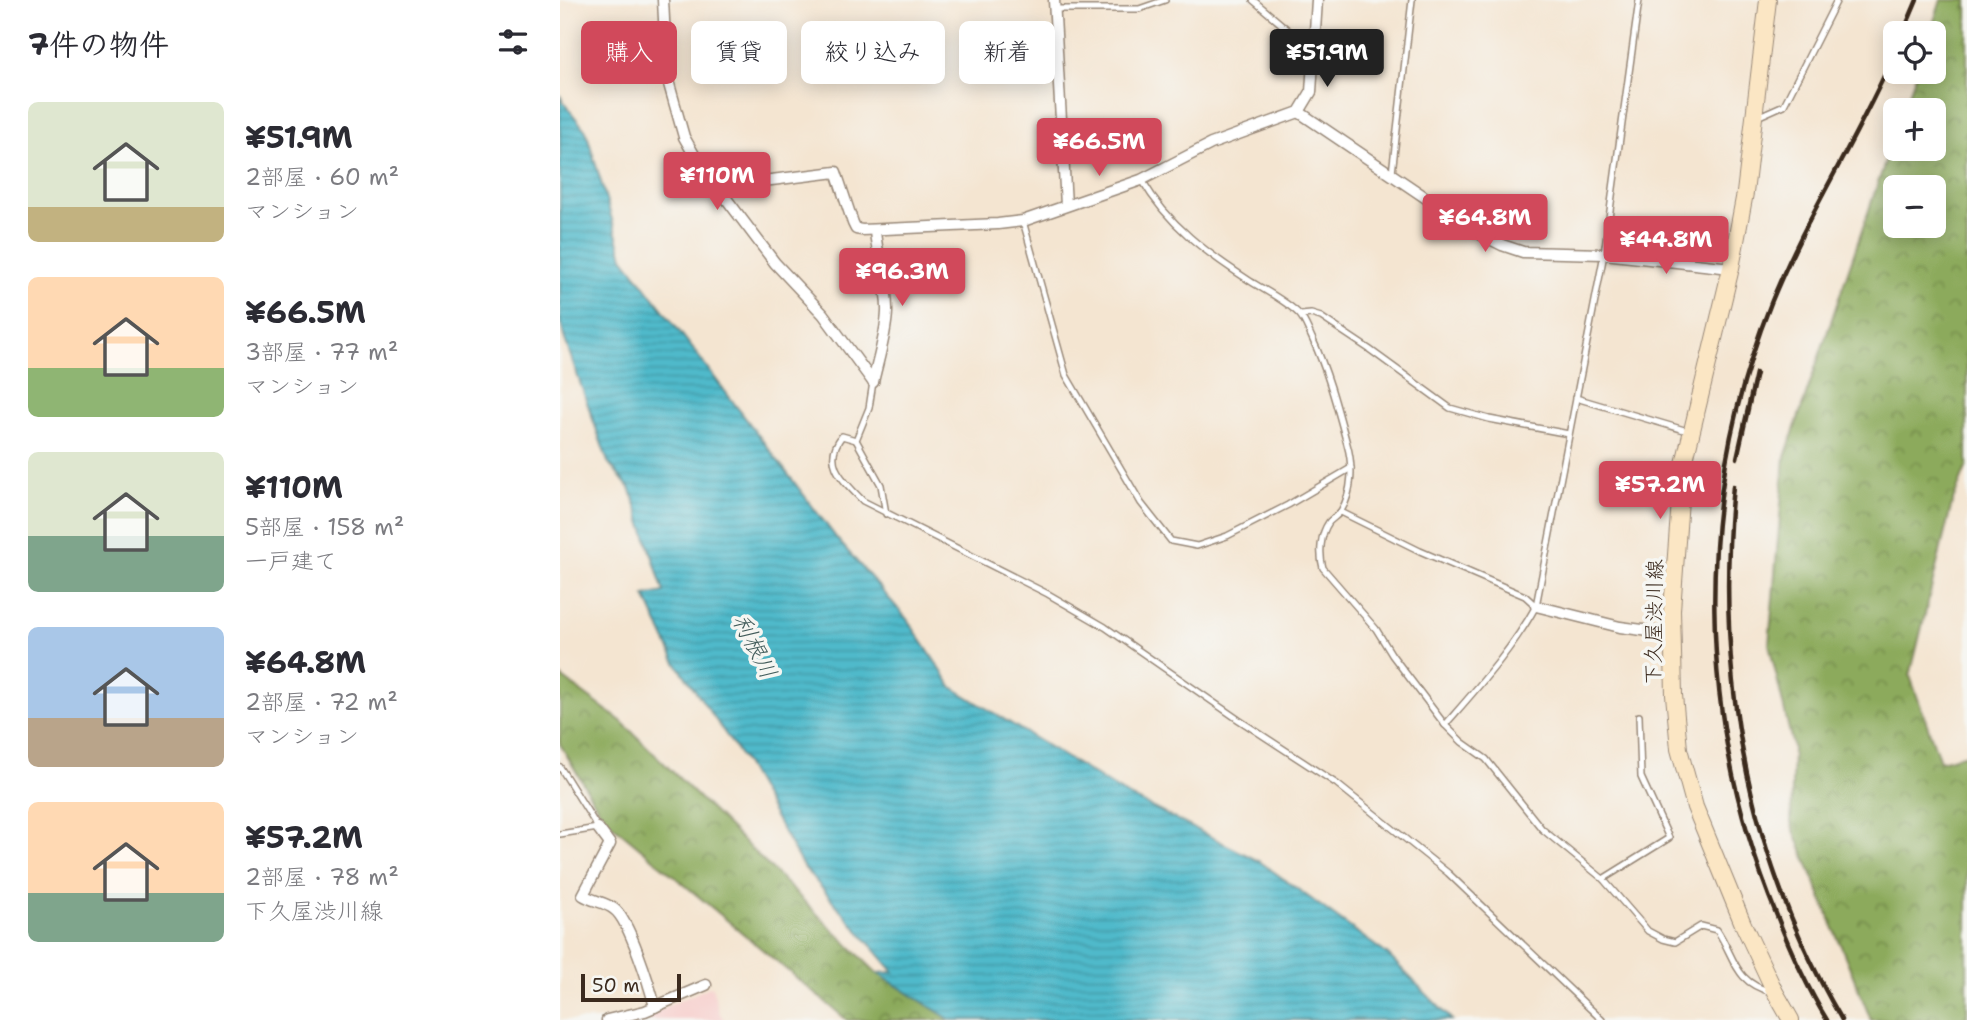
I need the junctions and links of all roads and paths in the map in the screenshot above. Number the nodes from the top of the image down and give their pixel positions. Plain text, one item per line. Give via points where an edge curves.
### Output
1 (663, 0) edge
2 (1165, 0) edge
3 (1253, 0) edge
4 (1318, 0) edge
5 (1412, 0) edge
6 (1639, 0) edge
7 (1768, 0) edge
8 (1837, 0) edge
9 (1054, 4) edge
10 (1314, 52) junction
11 (1298, 112) junction
12 (1754, 118) junction
13 (1392, 173) junction
14 (750, 180) dead end
15 (1142, 180) junction
16 (1066, 205) junction
17 (1023, 220) junction
18 (875, 231) junction
19 (1604, 254) junction
20 (1731, 268) junction
21 (1301, 315) junction
22 (873, 382) junction
23 (1576, 398) junction
24 (1691, 432) junction
25 (1569, 433) junction
26 (856, 440) junction
27 (1351, 468) junction
28 (1340, 512) junction
29 (886, 514) junction
30 (1536, 607) junction
31 (1672, 634) junction
32 (1639, 716) dead end
33 (1445, 725) junction
34 (560, 767) edge
35 (598, 828) junction
36 (560, 834) edge
37 (1603, 879) junction
38 (706, 985) dead end
39 (1775, 992) junction
40 (655, 1007) junction
41 (607, 1020) edge
42 (1602, 1020) edge
43 (1791, 1020) edge

1 - 22 street via 667,77 684,137 775,263 823,314
2 - 9 lane via 1139,9
3 - 10 lane
4 - 10 street
5 - 13 lane
6 - 19 lane
7 - 12 main road, 下久屋渋川線
8 - 12 lane via 1784,105
9 - 16 street
10 - 11 street via 1311,92
11 - 13 street
11 - 15 street via 1211,144
12 - 20 main road, 下久屋渋川線
13 - 19 street via 1502,245 1523,252
14 - 18 street via 836,172 856,229
15 - 16 street
15 - 21 lane via 1189,238
16 - 17 street
17 - 18 street
17 - 27 lane via 1066,375 1141,503 1171,541 1197,546 1227,536
18 - 22 street via 887,313
19 - 20 street
19 - 23 lane
20 - 24 main road, 下久屋渋川線
21 - 25 lane via 1321,317 1450,408
21 - 27 lane via 1329,376
22 - 26 lane
23 - 24 lane
23 - 25 lane
24 - 31 main road, 下久屋渋川線 via 1682,472
25 - 30 lane
26 - 29 lane via 881,485
26 - 29 lane via 842,436 833,447 833,461 863,502
27 - 28 lane via 1351,485
28 - 30 lane via 1525,596
28 - 33 lane via 1328,523 1322,542 1323,568 1376,629
29 - 42 lane via 1105,627 1337,784 1448,873
30 - 31 street
30 - 33 lane
31 - 39 main road, 下久屋渋川線 via 1676,722 1685,776
32 - 37 lane via 1642,777 1669,838
33 - 37 lane via 1486,759 1542,829
34 - 35 lane
35 - 36 lane
35 - 40 street via 610,844 583,895 614,909 622,919
37 - 39 lane via 1648,931 1662,939 1675,942 1701,926 1717,930 1746,981
38 - 40 street
39 - 43 main road, 下久屋渋川線
40 - 41 street

